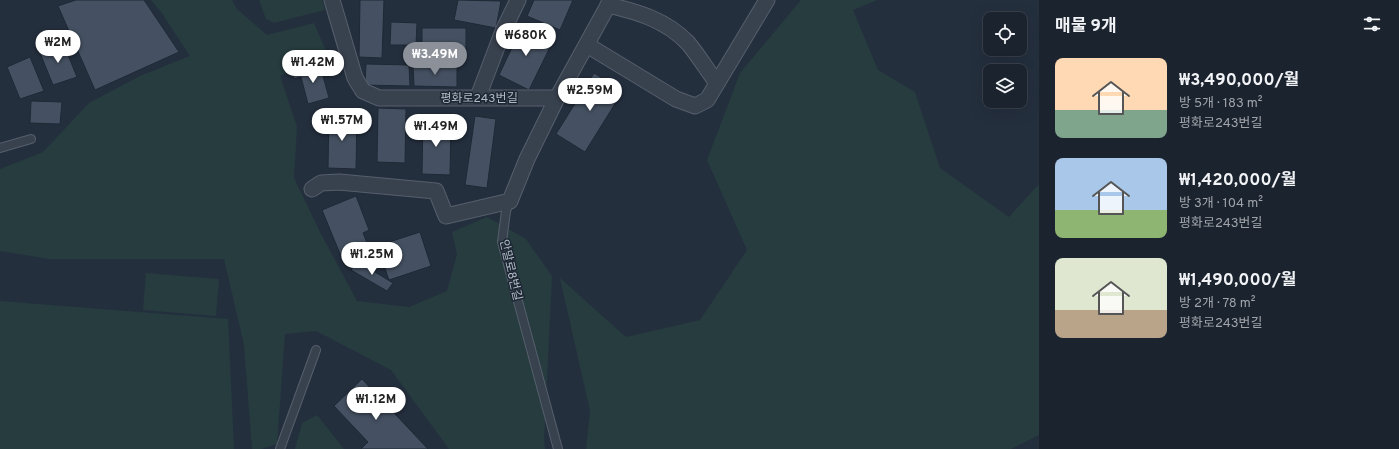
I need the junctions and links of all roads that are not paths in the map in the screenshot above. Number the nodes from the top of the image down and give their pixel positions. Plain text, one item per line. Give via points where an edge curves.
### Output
1 (332, 0) edge
2 (518, 0) edge
3 (767, 0) edge
4 (610, 3) edge
5 (587, 45) junction
6 (717, 83) junction
7 (478, 97) junction
8 (557, 98) junction
9 (31, 139) dead end
10 (0, 148) edge
11 (312, 189) dead end
12 (510, 201) junction
13 (316, 350) dead end
14 (280, 449) edge
15 (558, 449) edge

1 - 7 street, 평화로243번길 via 355,78 364,92 379,98
2 - 7 street via 503,31
3 - 6 street
4 - 5 street
4 - 6 street via 657,20 672,29 688,43
5 - 6 street via 676,99 695,106 707,100
5 - 8 street
7 - 8 street, 평화로243번길
8 - 12 street, 안말로8번길
9 - 10 lane
11 - 12 street via 321,183 339,182 436,191 446,216
12 - 15 lane, 안말로8번길 via 506,211 502,242
13 - 14 lane

